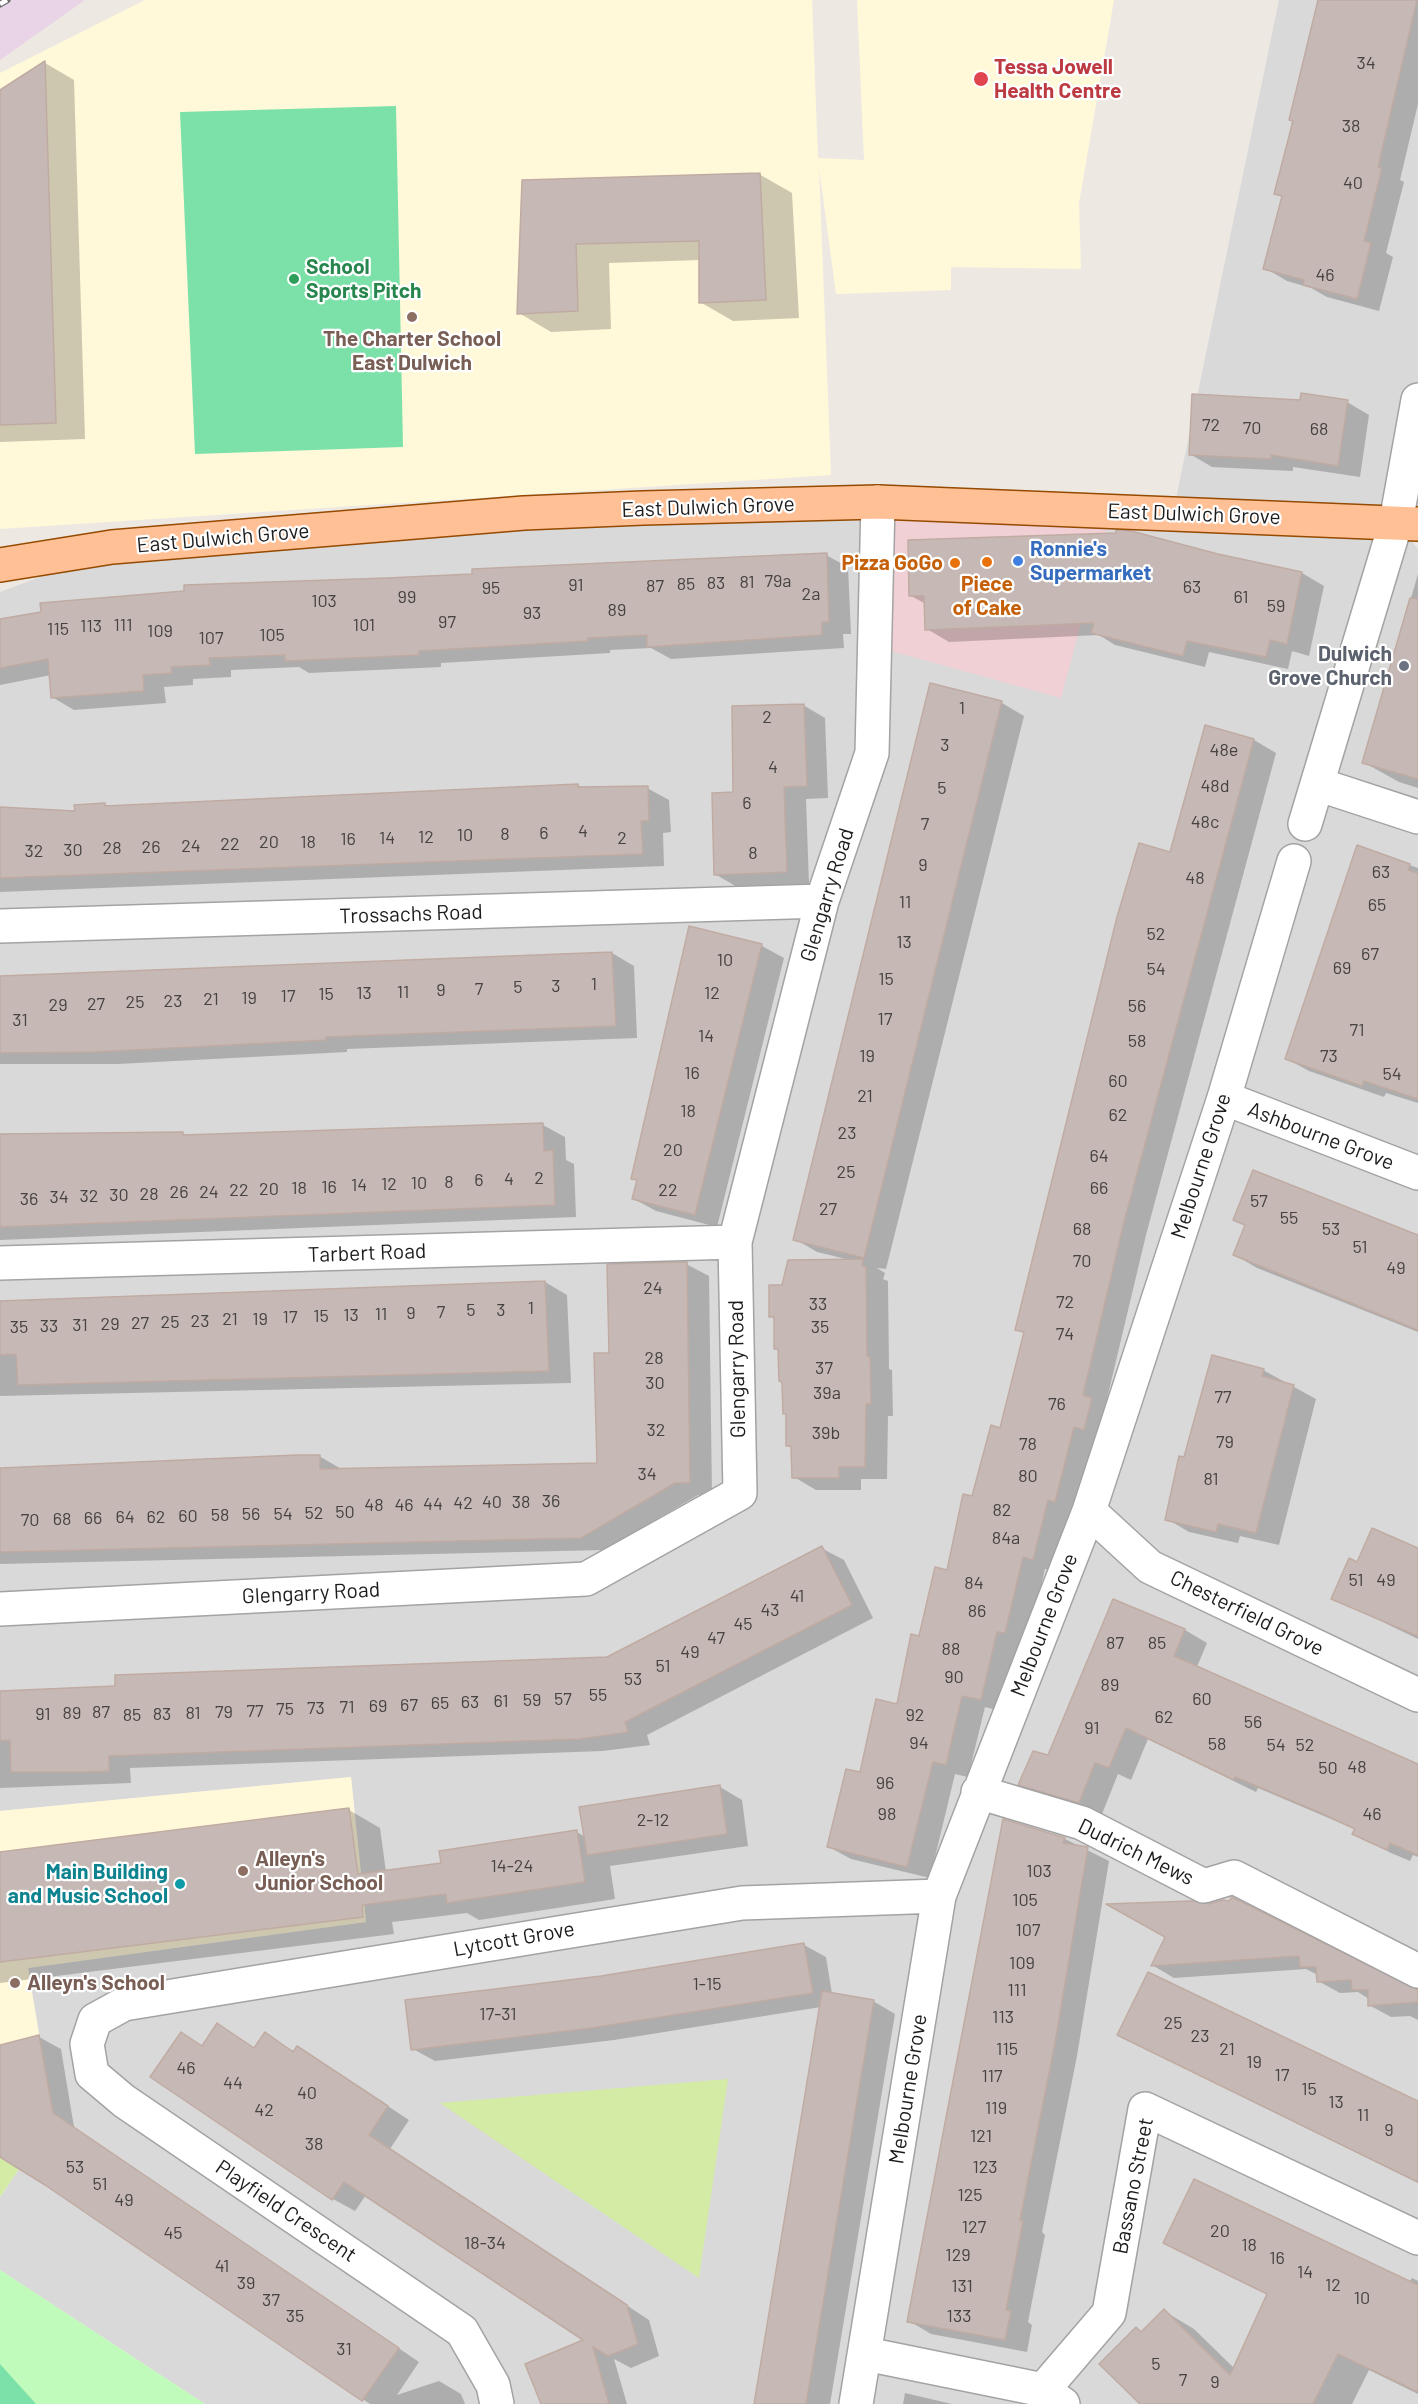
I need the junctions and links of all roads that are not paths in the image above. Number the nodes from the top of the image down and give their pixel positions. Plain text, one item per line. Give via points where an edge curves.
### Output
1 (1418, 400) edge
2 (878, 502) junction
3 (1407, 523) edge
4 (0, 564) edge
5 (1317, 784) junction
6 (1418, 817) edge
7 (1305, 824) dead end
8 (1293, 861) dead end
9 (822, 901) junction
10 (0, 926) edge
11 (1224, 1098) junction
12 (1418, 1173) edge
13 (735, 1242) junction
14 (0, 1263) edge
15 (1089, 1510) junction
16 (0, 1609) edge
17 (1418, 1695) edge
18 (978, 1792) junction
19 (939, 1896) junction
20 (1418, 1971) edge
21 (95, 2020) joint
22 (1418, 2238) edge
23 (866, 2354) junction
24 (1053, 2397) edge
25 (497, 2404) edge
26 (856, 2404) edge

1 - 3 street
2 - 3 main road, East Dulwich Grove
2 - 4 main road, East Dulwich Grove via 524,513 112,547
2 - 9 street, Glengarry Road via 872,753
3 - 5 street
5 - 6 street
5 - 7 street
8 - 11 street, Melbourne Grove
9 - 10 street, Trossachs Road
9 - 13 street, Glengarry Road
11 - 12 street, Ashbourne Grove
11 - 15 street, Melbourne Grove
13 - 14 street, Tarbert Road
13 - 16 street, Glengarry Road via 740,1493 586,1579
15 - 17 street, Chesterfield Grove via 1150,1567
15 - 18 street, Melbourne Grove
18 - 19 street, Melbourne Grove
18 - 20 street, Dudrich Mews via 1082,1823 1204,1886 1234,1878
19 - 21 street, Lytcott Grove via 742,1903 124,2004
19 - 23 street, Melbourne Grove
21 - 25 street, Playfield Crescent via 87,2044 92,2074 124,2101 462,2331 493,2385
22 - 24 street, Bassano Street via 1144,2109 1109,2313
23 - 24 street
23 - 26 street, Melbourne Grove

